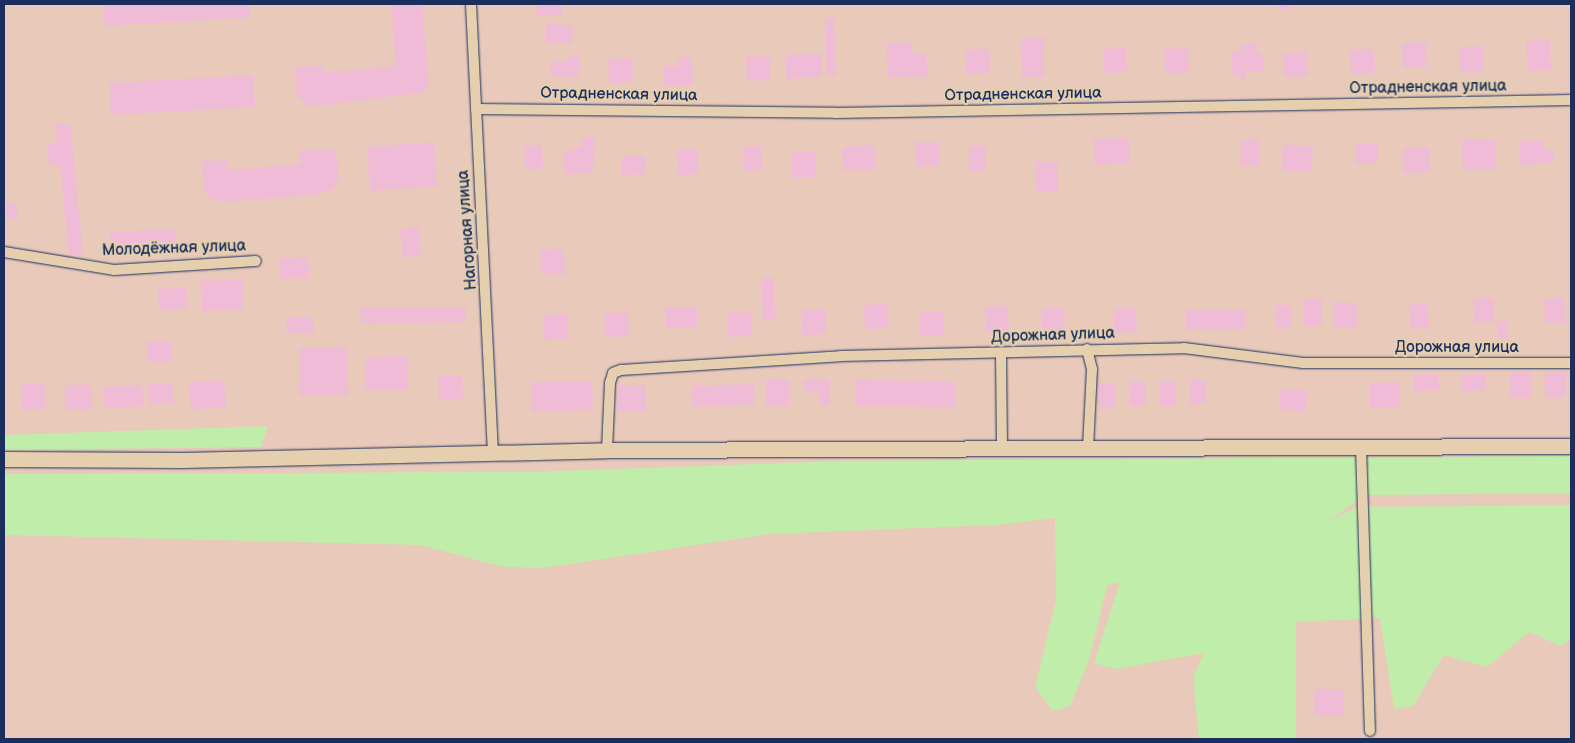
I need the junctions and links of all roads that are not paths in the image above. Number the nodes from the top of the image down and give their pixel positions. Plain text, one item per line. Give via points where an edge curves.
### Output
1 (471, 4) edge
2 (1571, 100) edge
3 (476, 109) junction
4 (4, 252) edge
5 (256, 261) dead end
6 (1087, 349) junction
7 (1001, 353) junction
8 (1571, 363) edge
9 (1571, 446) edge
10 (1088, 448) junction
11 (1360, 448) junction
12 (607, 450) junction
13 (1002, 450) junction
14 (493, 454) junction
15 (4, 459) edge
16 (1370, 731) dead end

1 - 3 street, Нагорная улица
2 - 3 street, Отрадненская улица via 835,113
3 - 14 street, Нагорная улица
4 - 5 street, Молодёжная улица via 114,270
6 - 7 street, Дорожная улица
6 - 8 street, Дорожная улица via 1184,348 1303,363
6 - 10 street via 1092,369
7 - 12 street, Дорожная улица via 841,356 621,370 613,373 610,383
7 - 13 street
9 - 11 street
10 - 11 street
10 - 13 street
11 - 16 street
12 - 13 street
12 - 14 street
14 - 15 street

